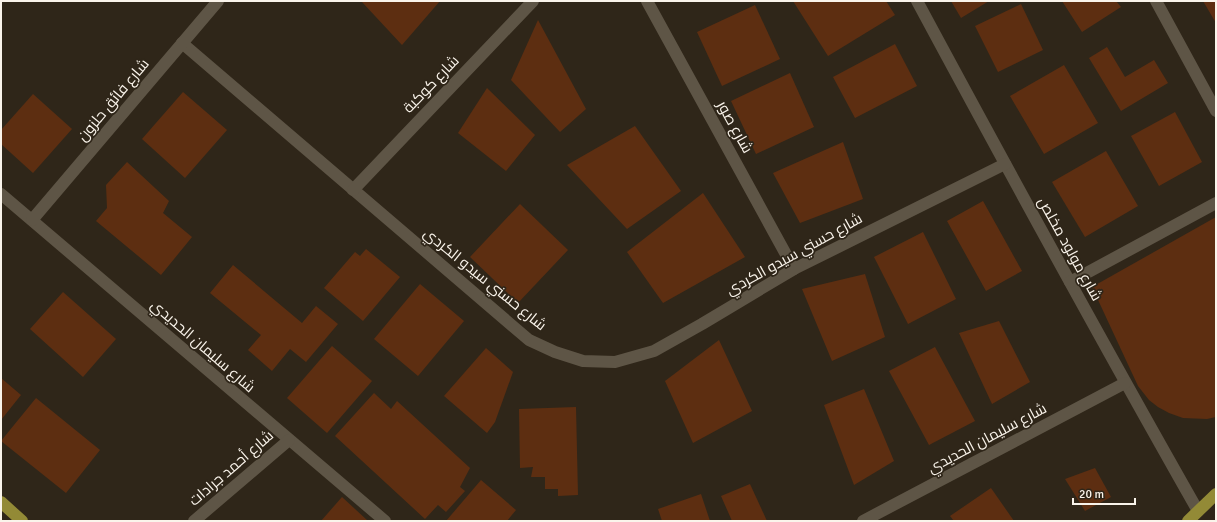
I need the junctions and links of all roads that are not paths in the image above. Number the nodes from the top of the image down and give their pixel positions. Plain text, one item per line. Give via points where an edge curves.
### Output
1 (218, 1) edge
2 (533, 1) edge
3 (647, 1) edge
4 (918, 1) edge
5 (1156, 1) edge
6 (182, 44) junction
7 (1216, 111) edge
8 (1005, 164) junction
9 (353, 190) junction
10 (1, 194) edge
11 (1216, 203) edge
12 (32, 220) junction
13 (794, 269) junction
14 (1070, 282) junction
15 (1126, 383) junction
16 (289, 440) junction
17 (1216, 494) edge
18 (1, 502) edge
19 (1198, 511) junction
20 (22, 521) edge
21 (194, 521) edge
22 (385, 521) edge
23 (863, 521) edge
24 (1188, 521) edge

1 - 6 street, شارع فائق حلزون
2 - 9 street, شارع كوكبة
3 - 13 street, شارع صور
4 - 8 street, شارع مولود مخلص
5 - 7 street
6 - 9 street, شارع حسني سيدو الكردي
6 - 12 street, شارع فائق حلزون
8 - 13 street, شارع حسني سيدو الكردي
8 - 14 street, شارع مولود مخلص
9 - 13 street, شارع حسني سيدو الكردي via 530,340 583,361 615,362 654,351
10 - 12 street, شارع سليمان الحديدي
11 - 14 street
12 - 16 street, شارع سليمان الحديدي
14 - 15 street, شارع مولود مخلص
15 - 19 street, شارع مولود مخلص
15 - 23 street, شارع سليمان الحديدي
16 - 21 street, شارع أحمد جرادات
16 - 22 street, شارع سليمان الحديدي
17 - 19 main road
18 - 20 main road
19 - 24 main road

